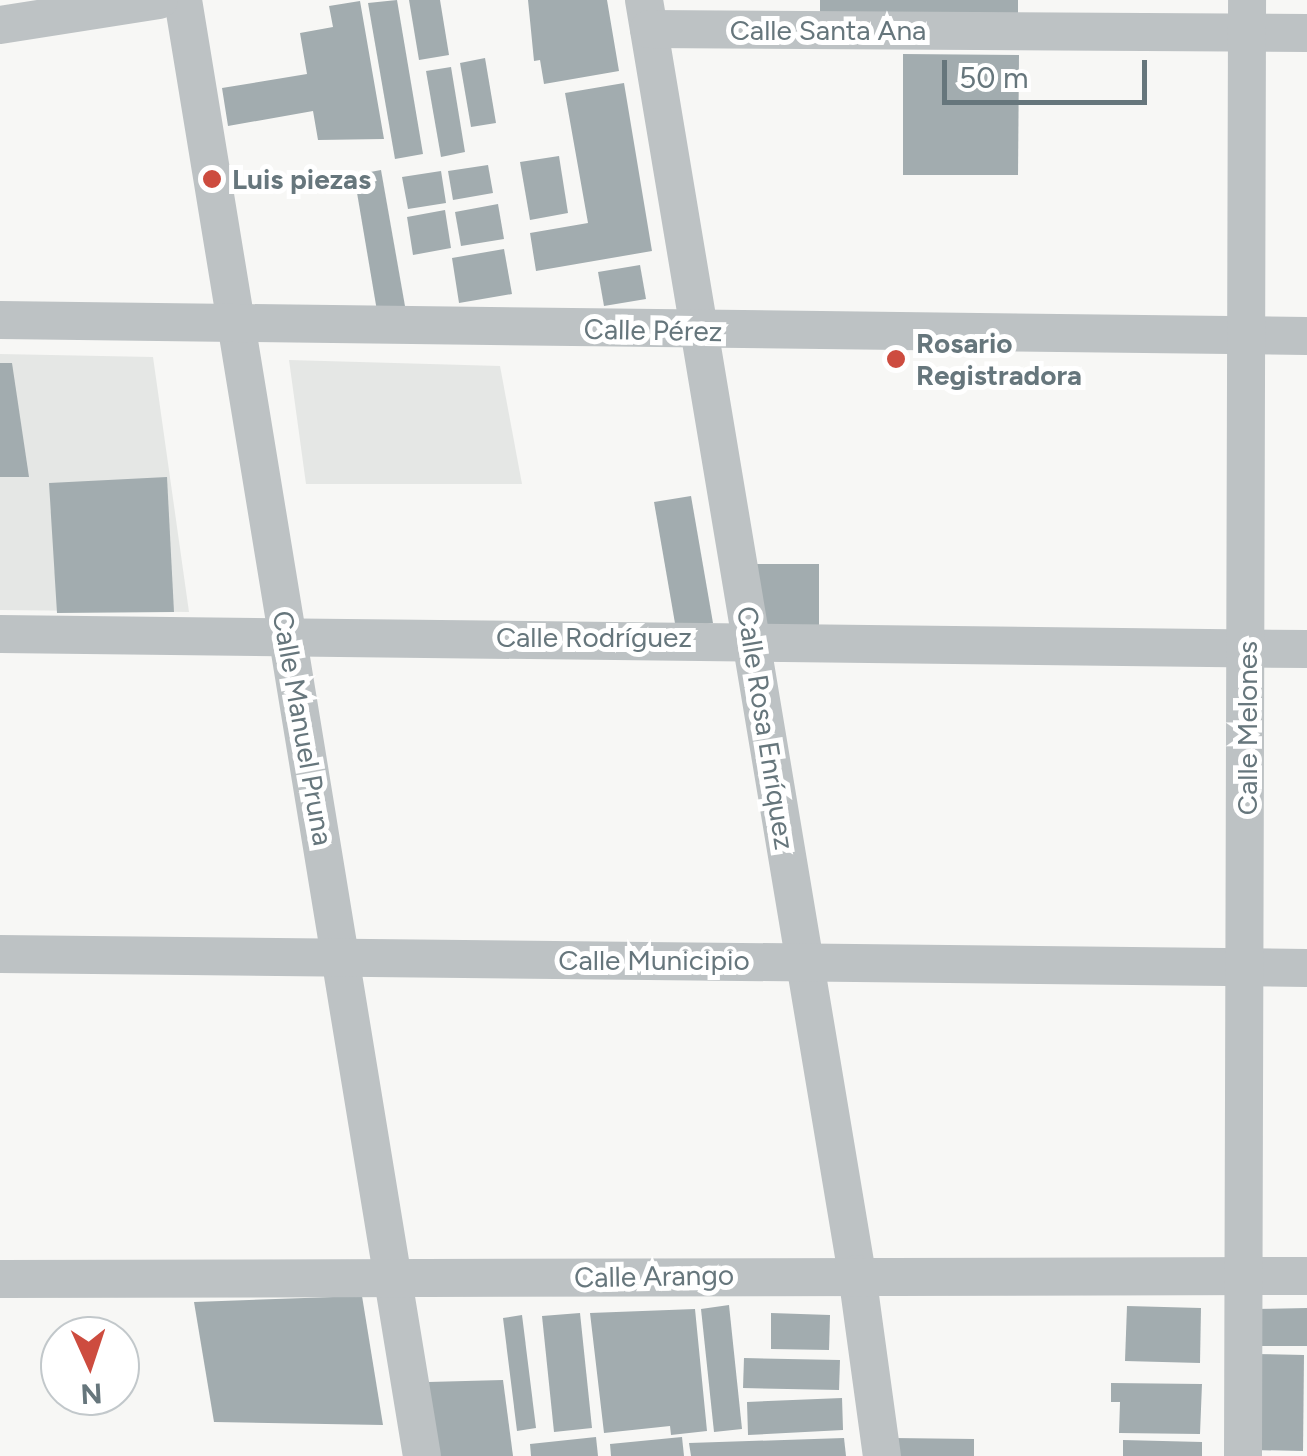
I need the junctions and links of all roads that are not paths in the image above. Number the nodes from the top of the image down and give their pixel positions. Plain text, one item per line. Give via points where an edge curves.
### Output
1 (159, 0) edge
2 (183, 0) edge
3 (647, 14) edge
4 (1247, 16) edge
5 (0, 25) edge
6 (1307, 33) edge
7 (0, 320) edge
8 (233, 322) junction
9 (701, 331) junction
10 (1248, 336) junction
11 (1307, 336) edge
12 (0, 634) edge
13 (286, 636) junction
14 (752, 638) junction
15 (1246, 648) junction
16 (1307, 649) edge
17 (0, 954) edge
18 (346, 959) junction
19 (802, 960) junction
20 (1248, 967) junction
21 (1307, 968) edge
22 (858, 1274) junction
23 (1246, 1276) junction
24 (1307, 1276) edge
25 (0, 1279) edge
26 (392, 1279) junction
27 (422, 1456) edge
28 (882, 1456) edge
29 (1243, 1456) edge

1 - 5 street
2 - 8 street, Calle Manuel Pruna
3 - 4 street, Calle Santa Ana
3 - 9 street, Calle Rosa Enríquez
4 - 6 street, Calle Santa Ana
4 - 10 street, Calle Melones
7 - 8 street, Calle Pérez
8 - 9 street, Calle Pérez
8 - 13 street, Calle Manuel Pruna
9 - 10 street, Calle Pérez
9 - 14 street, Calle Rosa Enríquez
10 - 11 street, Calle Pérez
10 - 15 street, Calle Melones
12 - 13 street, Calle Rodríguez
13 - 14 street, Calle Rodríguez
13 - 18 street, Calle Manuel Pruna
14 - 15 street, Calle Rodríguez
14 - 19 street, Calle Rosa Enríquez
15 - 16 street, Calle Rodríguez
15 - 20 street, Calle Melones
17 - 18 street, Calle Municipio
18 - 19 street, Calle Municipio
18 - 26 street, Calle Manuel Pruna
19 - 20 street, Calle Municipio
19 - 22 street, Calle Rosa Enríquez
20 - 21 street, Calle Municipio
20 - 23 street, Calle Melones
22 - 23 street, Calle Arango
22 - 26 street, Calle Arango
22 - 28 street, Calle Rosa Enríquez
23 - 24 street, Calle Arango
23 - 29 street, Calle Melones
25 - 26 street, Calle Arango
26 - 27 street, Calle Manuel Pruna

